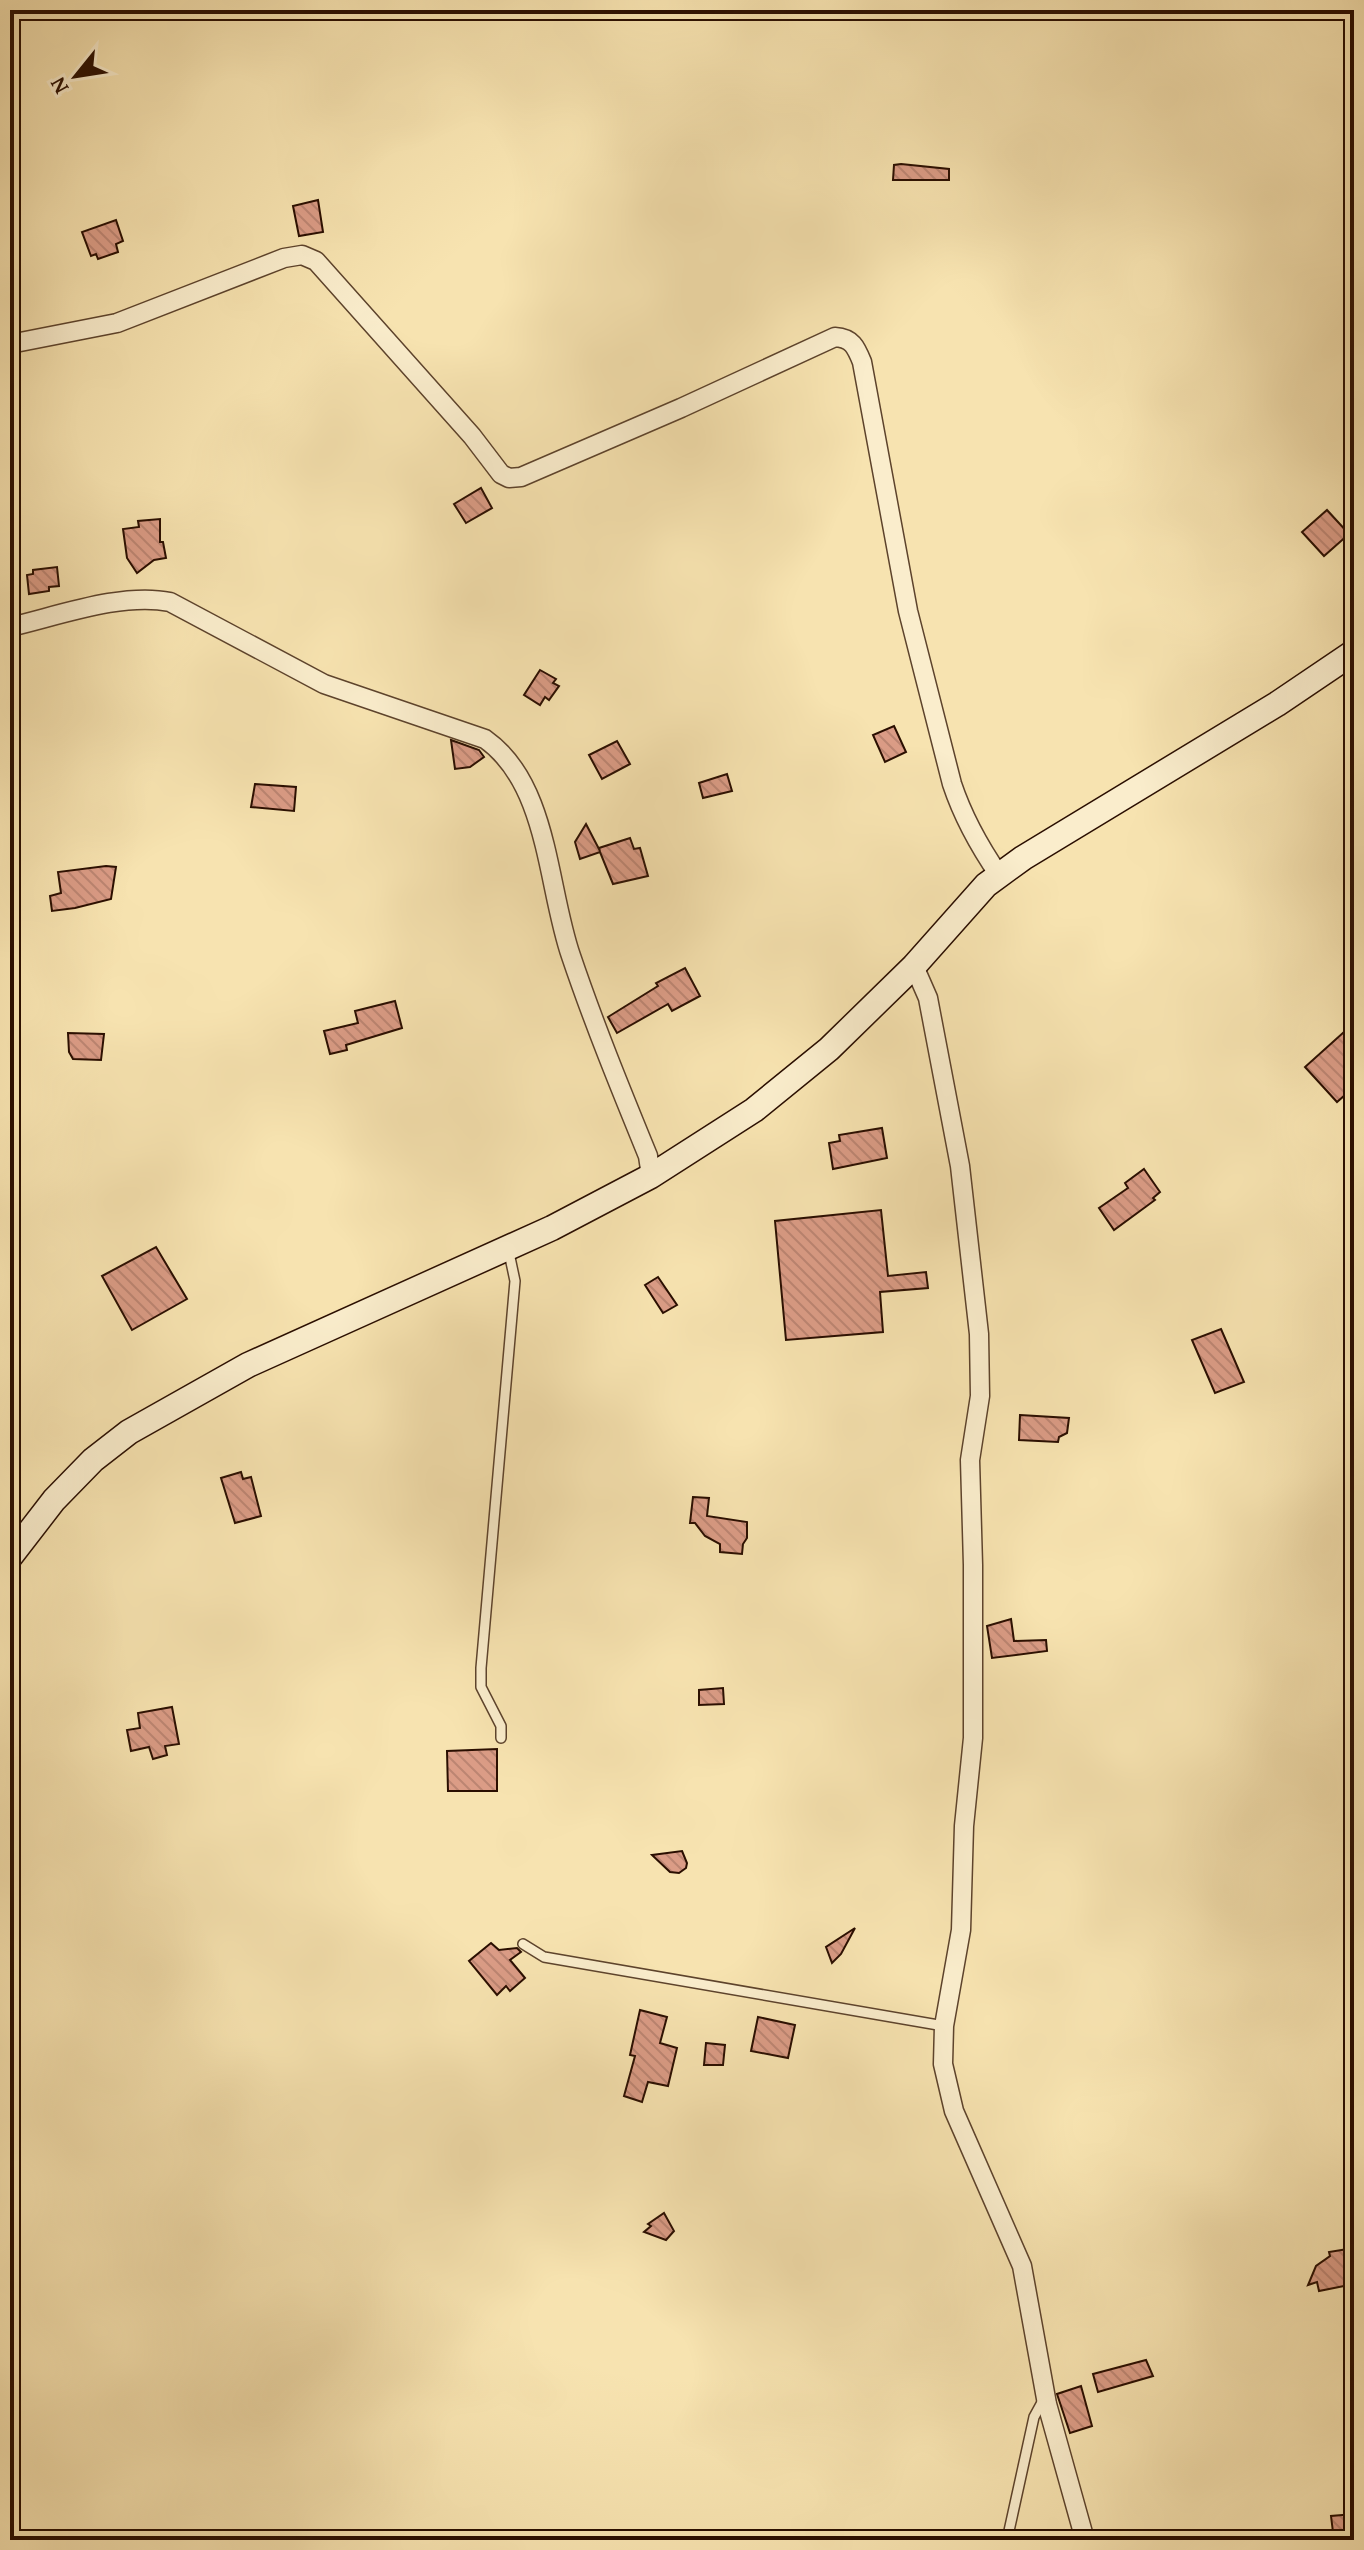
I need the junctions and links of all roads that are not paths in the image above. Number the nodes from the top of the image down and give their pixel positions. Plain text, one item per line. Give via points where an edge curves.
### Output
1 (10, 344) edge
2 (10, 627) edge
3 (1354, 652) edge
4 (999, 875) junction
5 (914, 966) junction
6 (651, 1176) junction
7 (508, 1248) junction
8 (10, 1557) edge
9 (501, 1738) dead end
10 (523, 1944) dead end
11 (944, 2026) junction
12 (1046, 2396) junction
13 (1007, 2540) edge
14 (1085, 2540) edge

1 - 4 street via 117,323 302,255 316,261 509,478 638,427 835,337 844,338 855,345 862,362 908,611 952,784 977,842
2 - 6 street via 116,603 149,598 170,602 324,684 485,739 502,751 529,794 539,822 570,953 648,1156
3 - 4 main road
4 - 5 main road
5 - 6 main road via 829,1049 754,1110
5 - 11 street via 928,998 960,1166 979,1334 980,1396 970,1460 973,1738 961,1930
6 - 7 main road
7 - 8 main road via 248,1365 129,1432 54,1500
7 - 9 lane via 515,1281 481,1668 481,1687 501,1726
10 - 11 lane via 544,1957
11 - 12 street via 943,2064 954,2111 1022,2266
12 - 13 lane via 1034,2417
12 - 14 street

